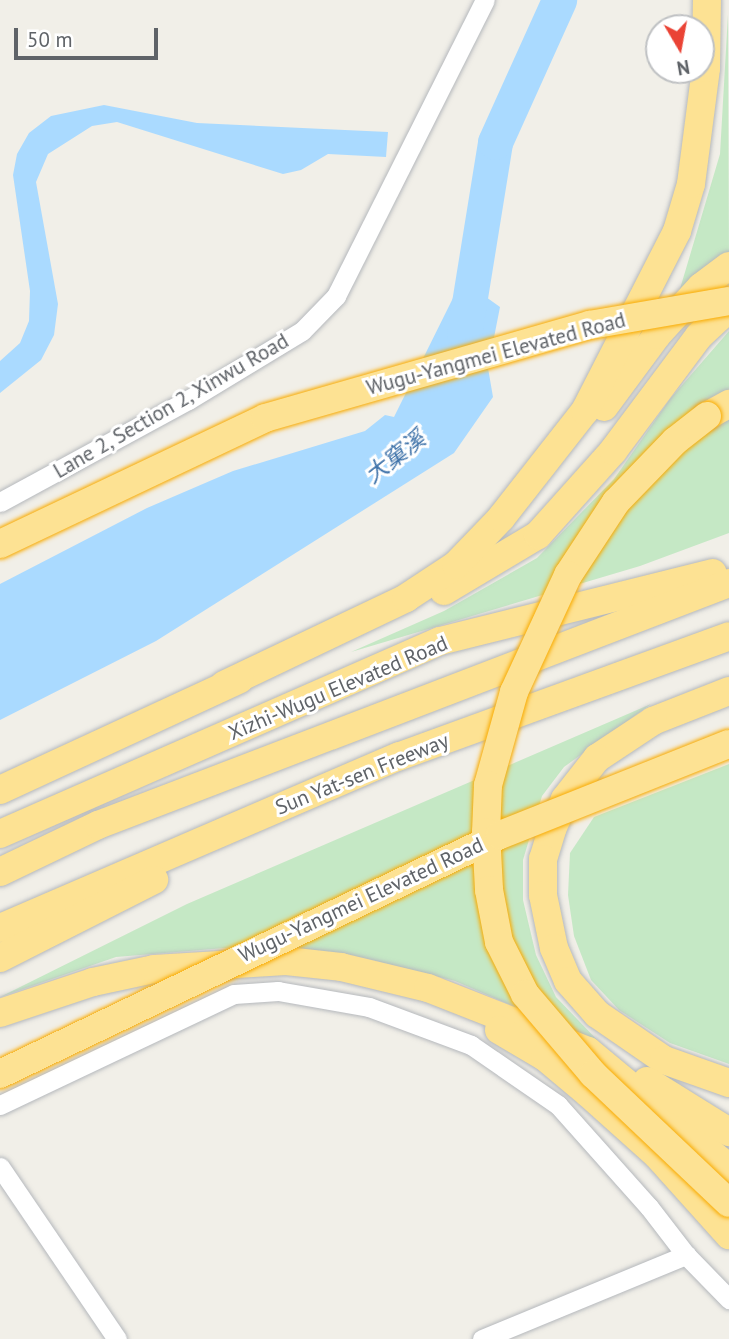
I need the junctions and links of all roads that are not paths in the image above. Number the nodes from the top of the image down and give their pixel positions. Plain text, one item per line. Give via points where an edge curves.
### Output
1 (485, 0) edge
2 (707, 0) edge
3 (729, 266) edge
4 (729, 300) edge
5 (729, 308) edge
6 (729, 404) edge
7 (0, 502) edge
8 (0, 544) edge
9 (456, 565) junction
10 (729, 569) edge
11 (729, 583) edge
12 (729, 636) edge
13 (224, 685) junction
14 (729, 691) edge
15 (729, 744) edge
16 (400, 756) junction
17 (0, 790) edge
18 (0, 834) edge
19 (0, 872) edge
20 (0, 928) edge
21 (0, 958) edge
22 (341, 967) junction
23 (0, 1013) edge
24 (588, 1051) junction
25 (0, 1074) edge
26 (729, 1083) edge
27 (0, 1105) edge
28 (729, 1132) edge
29 (0, 1167) edge
30 (729, 1168) edge
31 (729, 1203) edge
32 (729, 1235) edge
33 (685, 1255) junction
34 (729, 1298) edge
35 (117, 1339) edge
36 (482, 1339) edge

1 - 7 street, Lane 2, Section 2, Xinwu Road via 336,296 290,338
2 - 9 highway via 706,68 691,184 677,231 585,411 501,518
3 - 9 highway via 701,287 657,335 539,495
4 - 8 highway, Wugu-Yangmei Elevated Road, bridge via 590,325 265,418
5 - 13 highway via 699,336 613,451 538,535 456,585 320,651
6 - 31 highway, bridge via 675,441 645,470 616,502 568,575 514,692 488,785 486,832 489,890 499,942 525,994 593,1074
9 - 13 highway via 406,598
10 - 18 highway, Xizhi-Wugu Elevated Road via 440,641
11 - 19 highway via 98,825
12 - 16 highway, Sun Yat-sen Freeway
13 - 17 highway
14 - 26 highway via 653,721 597,758 565,799 552,830 544,859 543,895 554,948 569,981 597,1014 664,1060
15 - 25 highway, Wugu-Yangmei Elevated Road, bridge via 500,835
16 - 20 highway, Sun Yat-sen Freeway
16 - 21 highway
22 - 23 highway via 286,961 153,969 93,982
22 - 24 highway via 428,988
22 - 32 highway via 505,1033 545,1057 657,1155
24 - 28 highway
24 - 30 highway
27 - 33 street via 234,993 278,991 324,997 419,1023 471,1045 520,1076 567,1115
29 - 35 street
33 - 34 street
33 - 36 street

